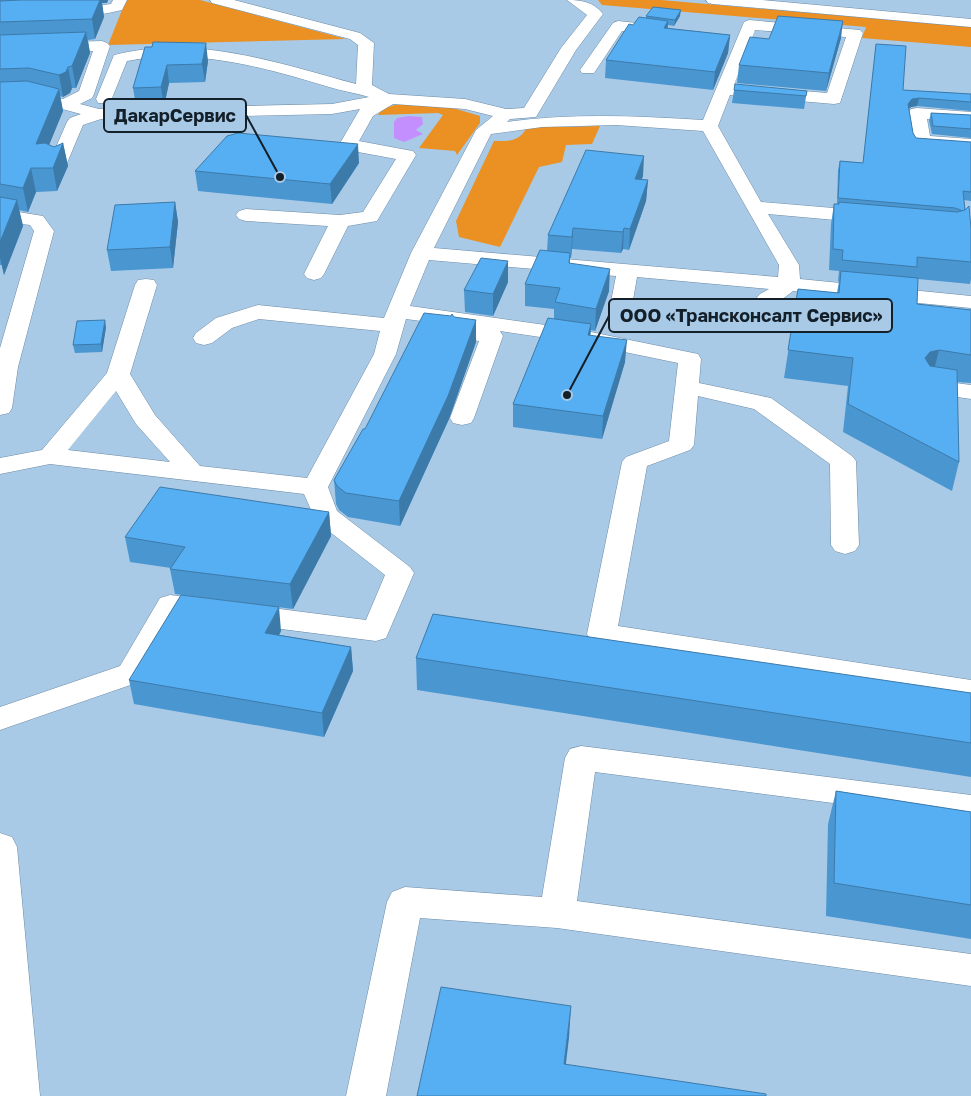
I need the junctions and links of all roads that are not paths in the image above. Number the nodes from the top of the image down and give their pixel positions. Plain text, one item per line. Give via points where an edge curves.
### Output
1 (120, 0) edge
2 (216, 0) edge
3 (574, 0) edge
4 (713, 0) edge
5 (0, 15) edge
6 (971, 23) edge
7 (676, 32) edge
8 (724, 38) edge
9 (743, 40) junction
10 (0, 49) edge
11 (588, 70) dead end
12 (724, 90) junction
13 (370, 92) junction
14 (0, 97) edge
15 (389, 99) junction
16 (66, 104) junction
17 (102, 106) junction
18 (506, 114) junction
19 (971, 117) edge
20 (709, 126) junction
21 (485, 130) junction
22 (971, 144) edge
23 (58, 163) edge
24 (754, 207) junction
25 (0, 214) edge
26 (246, 215) dead end
27 (883, 218) edge
28 (340, 222) junction
29 (421, 253) junction
30 (629, 270) junction
31 (314, 274) dead end
32 (788, 284) junction
33 (146, 285) dead end
34 (971, 302) edge
35 (403, 317) junction
36 (619, 317) dead end
37 (751, 318) dead end
38 (9, 322) edge
39 (204, 338) dead end
40 (118, 374) junction
41 (687, 387) junction
42 (932, 387) edge
43 (971, 392) edge
44 (0, 408) edge
45 (462, 418) dead end
46 (50, 456) junction
47 (0, 466) edge
48 (190, 471) junction
49 (315, 487) junction
50 (845, 545) dead end
51 (971, 691) edge
52 (0, 720) edge
53 (971, 808) edge
54 (0, 847) edge
55 (556, 913) junction
56 (971, 970) edge
57 (20, 1096) edge
58 (366, 1096) edge

1 - 5 street via 117,7 105,10
2 - 13 street via 355,36 366,43 364,86
3 - 18 street via 596,14 569,48 530,113
4 - 6 street
7 - 11 street via 618,26
8 - 9 street
9 - 12 street
9 - 12 street via 750,25 855,33 834,99
10 - 16 street via 102,46 86,94
12 - 20 street
13 - 15 street
13 - 17 street via 208,53 134,54 120,58
14 - 16 street via 33,96
15 - 17 street via 332,110
15 - 18 street via 465,104
15 - 28 street via 366,113 339,144 407,155 370,217
16 - 17 street
17 - 23 street via 76,122
18 - 21 street
19 - 22 street via 917,113 922,140
20 - 21 street via 616,120 542,122
20 - 24 street
21 - 29 street
24 - 27 street
24 - 32 street via 789,265
25 - 38 street via 36,220 44,231
26 - 28 street
28 - 31 street
29 - 30 street
29 - 35 street
30 - 32 street
30 - 36 street
32 - 34 street
32 - 37 street
33 - 40 street
35 - 39 street via 362,321 258,312 224,323
35 - 41 street via 630,344 690,359
35 - 45 street via 423,326 492,336
35 - 49 street
38 - 44 street
40 - 46 street
40 - 48 street via 144,419
41 - 50 street via 762,403 843,461
41 - 51 street via 680,445 635,462 602,634
42 - 43 street
46 - 47 street
46 - 48 street
48 - 49 street
49 - 52 street via 325,515 400,573 376,631 170,605 131,673
53 - 55 street via 581,758
54 - 57 street
55 - 56 street
55 - 58 street via 405,902

